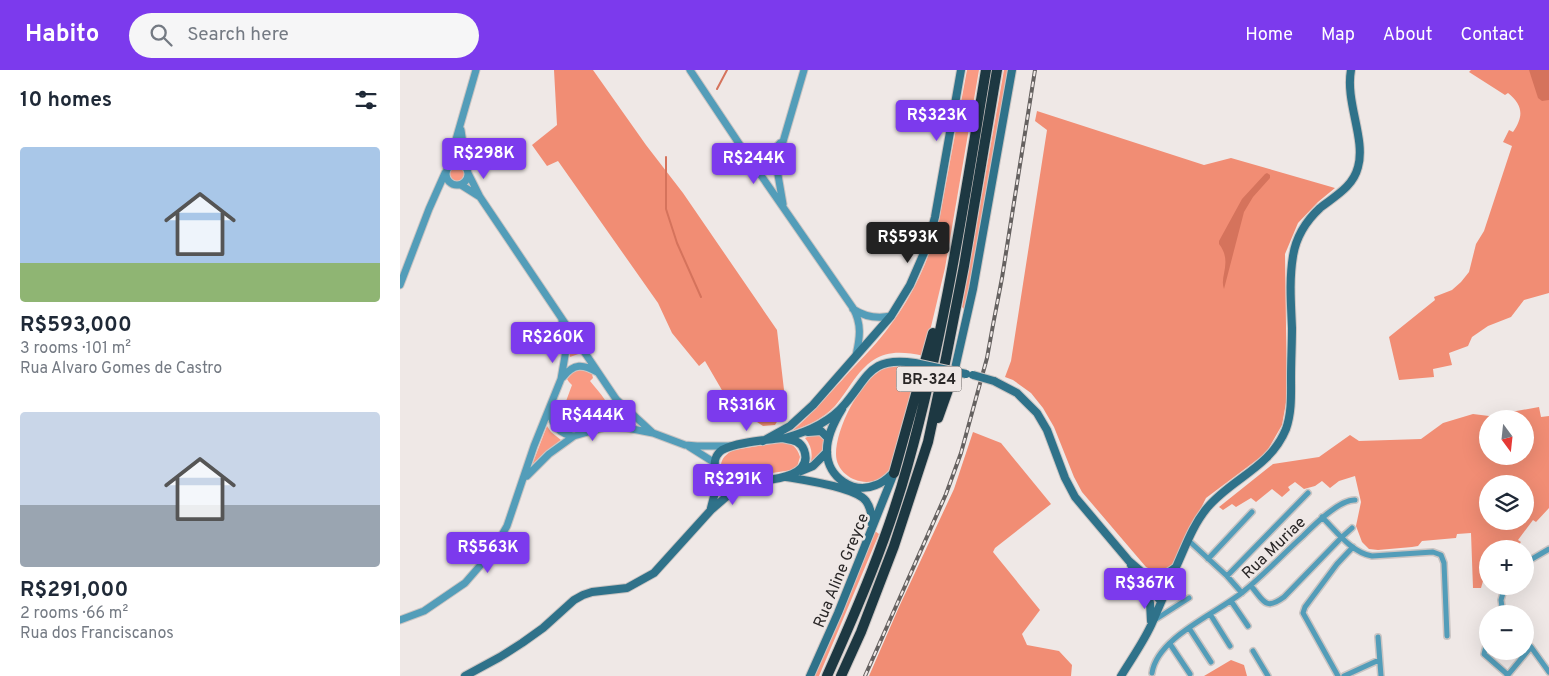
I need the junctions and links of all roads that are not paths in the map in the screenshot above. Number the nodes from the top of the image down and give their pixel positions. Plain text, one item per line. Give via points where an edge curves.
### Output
1 (476, 70) edge
2 (690, 70) edge
3 (804, 70) edge
4 (961, 70) edge
5 (986, 70) edge
6 (997, 70) edge
7 (1012, 70) edge
8 (1351, 70) edge
9 (460, 127) junction
10 (782, 141) junction
11 (742, 148) junction
12 (447, 170) junction
13 (468, 171) junction
14 (457, 185) junction
15 (436, 193) junction
16 (480, 197) junction
17 (784, 210) junction
18 (953, 262) junction
19 (400, 284) edge
20 (853, 308) junction
21 (890, 316) junction
22 (562, 320) junction
23 (856, 356) junction
24 (597, 372) junction
25 (954, 373) joint
26 (562, 379) junction
27 (616, 399) junction
28 (844, 405) junction
29 (550, 408) junction
30 (606, 427) junction
31 (803, 432) junction
32 (653, 433) junction
33 (574, 436) junction
34 (782, 438) junction
35 (828, 438) junction
36 (763, 440) junction
37 (928, 442) junction
38 (685, 445) junction
39 (736, 446) junction
40 (826, 452) junction
41 (714, 463) junction
42 (797, 472) junction
43 (894, 473) junction
44 (719, 477) junction
45 (782, 477) junction
46 (524, 478) junction
47 (741, 484) junction
48 (1308, 493) dead end
49 (1355, 500) dead end
50 (711, 510) junction
51 (1252, 512) dead end
52 (1322, 518) junction
53 (873, 528) junction
54 (1352, 528) dead end
55 (1342, 536) junction
56 (1188, 540) junction
57 (1353, 547) junction
58 (1549, 549) edge
59 (1534, 558) edge
60 (1208, 559) junction
61 (1129, 561) junction
62 (1177, 566) junction
63 (1141, 571) junction
64 (1227, 576) junction
65 (1146, 586) junction
66 (1251, 586) junction
67 (1165, 592) junction
68 (1242, 593) junction
69 (1189, 598) dead end
70 (1231, 601) junction
71 (1161, 602) junction
72 (1210, 614) junction
73 (400, 620) edge
74 (1152, 624) junction
75 (1248, 626) dead end
76 (1189, 628) junction
77 (1447, 636) dead end
78 (1378, 637) dead end
79 (1170, 644) junction
80 (1230, 646) dead end
81 (1253, 651) dead end
82 (1534, 652) edge
83 (1379, 660) junction
84 (1491, 660) edge
85 (1521, 660) edge
86 (1211, 662) dead end
87 (1549, 672) edge
88 (1152, 673) dead end
89 (1190, 674) dead end
90 (1508, 675) edge
91 (465, 676) edge
92 (810, 676) edge
93 (827, 676) edge
94 (841, 676) edge
95 (1121, 676) edge
96 (1268, 676) edge
97 (1338, 676) edge
98 (1344, 676) edge
99 (1381, 676) edge
100 (1545, 676) edge

1 - 9 street
2 - 11 street
3 - 10 street
4 - 21 main road via 935,218 927,246 910,285
5 - 18 highway, BR-324
6 - 37 highway, BR-324 via 960,284
7 - 25 main road via 974,289
8 - 56 main road via 1351,99 1360,158 1349,184 1308,220 1295,245 1291,286 1291,399 1286,428 1268,457 1211,503
9 - 12 street
9 - 13 street
10 - 11 street via 764,155 753,155
10 - 17 street via 778,175
11 - 17 street
12 - 13 street via 459,163
12 - 14 street via 448,182
12 - 15 street
13 - 14 street via 467,180
13 - 16 street
14 - 15 street
14 - 16 street
15 - 19 street
16 - 22 street
17 - 20 street
18 - 43 highway
18 - 93 highway, BR-324 via 908,464 865,589
20 - 21 street via 873,318
20 - 23 street via 860,331
21 - 23 main road
22 - 24 street
22 - 26 street via 566,350
23 - 36 main road via 797,421
24 - 26 street via 573,367
24 - 27 street
25 - 37 highway
26 - 29 street
27 - 30 street via 616,412
27 - 32 street
28 - 31 main road via 820,424
28 - 35 main road
28 - 61 main road, bridge via 876,367 890,361 915,363 994,381 1017,394 1037,413 1075,497
29 - 33 street via 551,420 558,431
29 - 46 street
30 - 32 street
30 - 33 street
31 - 34 main road
31 - 35 main road via 821,431
32 - 38 street
33 - 46 street
34 - 36 main road
34 - 42 main road via 802,446 805,462
35 - 40 main road
36 - 39 main road
37 - 94 highway, BR-324 via 894,546
38 - 39 street
38 - 41 street
39 - 41 main road via 722,450
40 - 42 main road via 813,466
40 - 43 main road via 834,474 848,485 871,487
41 - 44 main road
42 - 45 main road
43 - 53 main road, Rua Aline Greyce
44 - 47 main road via 728,484
44 - 50 main road
45 - 47 main road
45 - 53 main road via 816,482 861,496 870,507
46 - 73 street via 507,526 478,569 447,596 424,611
47 - 50 main road
48 - 64 street
49 - 52 street, Rua Muriae via 1348,500
50 - 91 main road via 654,573 627,588 583,595 522,643
51 - 60 street
52 - 55 street
52 - 66 street, Rua Muriae
53 - 92 main road, Rua Aline Greyce
54 - 55 street
55 - 57 street
55 - 66 street via 1275,603 1269,605
56 - 60 street
56 - 62 main road
57 - 77 street via 1372,556 1433,552 1441,555
57 - 97 street via 1303,613
58 - 59 street
60 - 64 street
61 - 63 main road
61 - 65 main road
62 - 63 main road via 1155,577
62 - 67 main road
63 - 67 main road
64 - 68 street
65 - 71 main road
65 - 74 main road
66 - 68 street, Rua Muriae
67 - 71 main road
68 - 70 street, Rua Muriae
69 - 74 street
70 - 72 street, Rua Muriae
70 - 75 street
71 - 74 main road
72 - 76 street, Rua Muriae
72 - 80 street
74 - 95 main road
76 - 79 street, Rua Muriae
76 - 86 street
78 - 83 street
79 - 88 street, Rua Muriae via 1154,663
79 - 89 street
81 - 96 street
82 - 87 street
83 - 98 street
83 - 99 street
84 - 90 street
85 - 90 street
87 - 100 street

